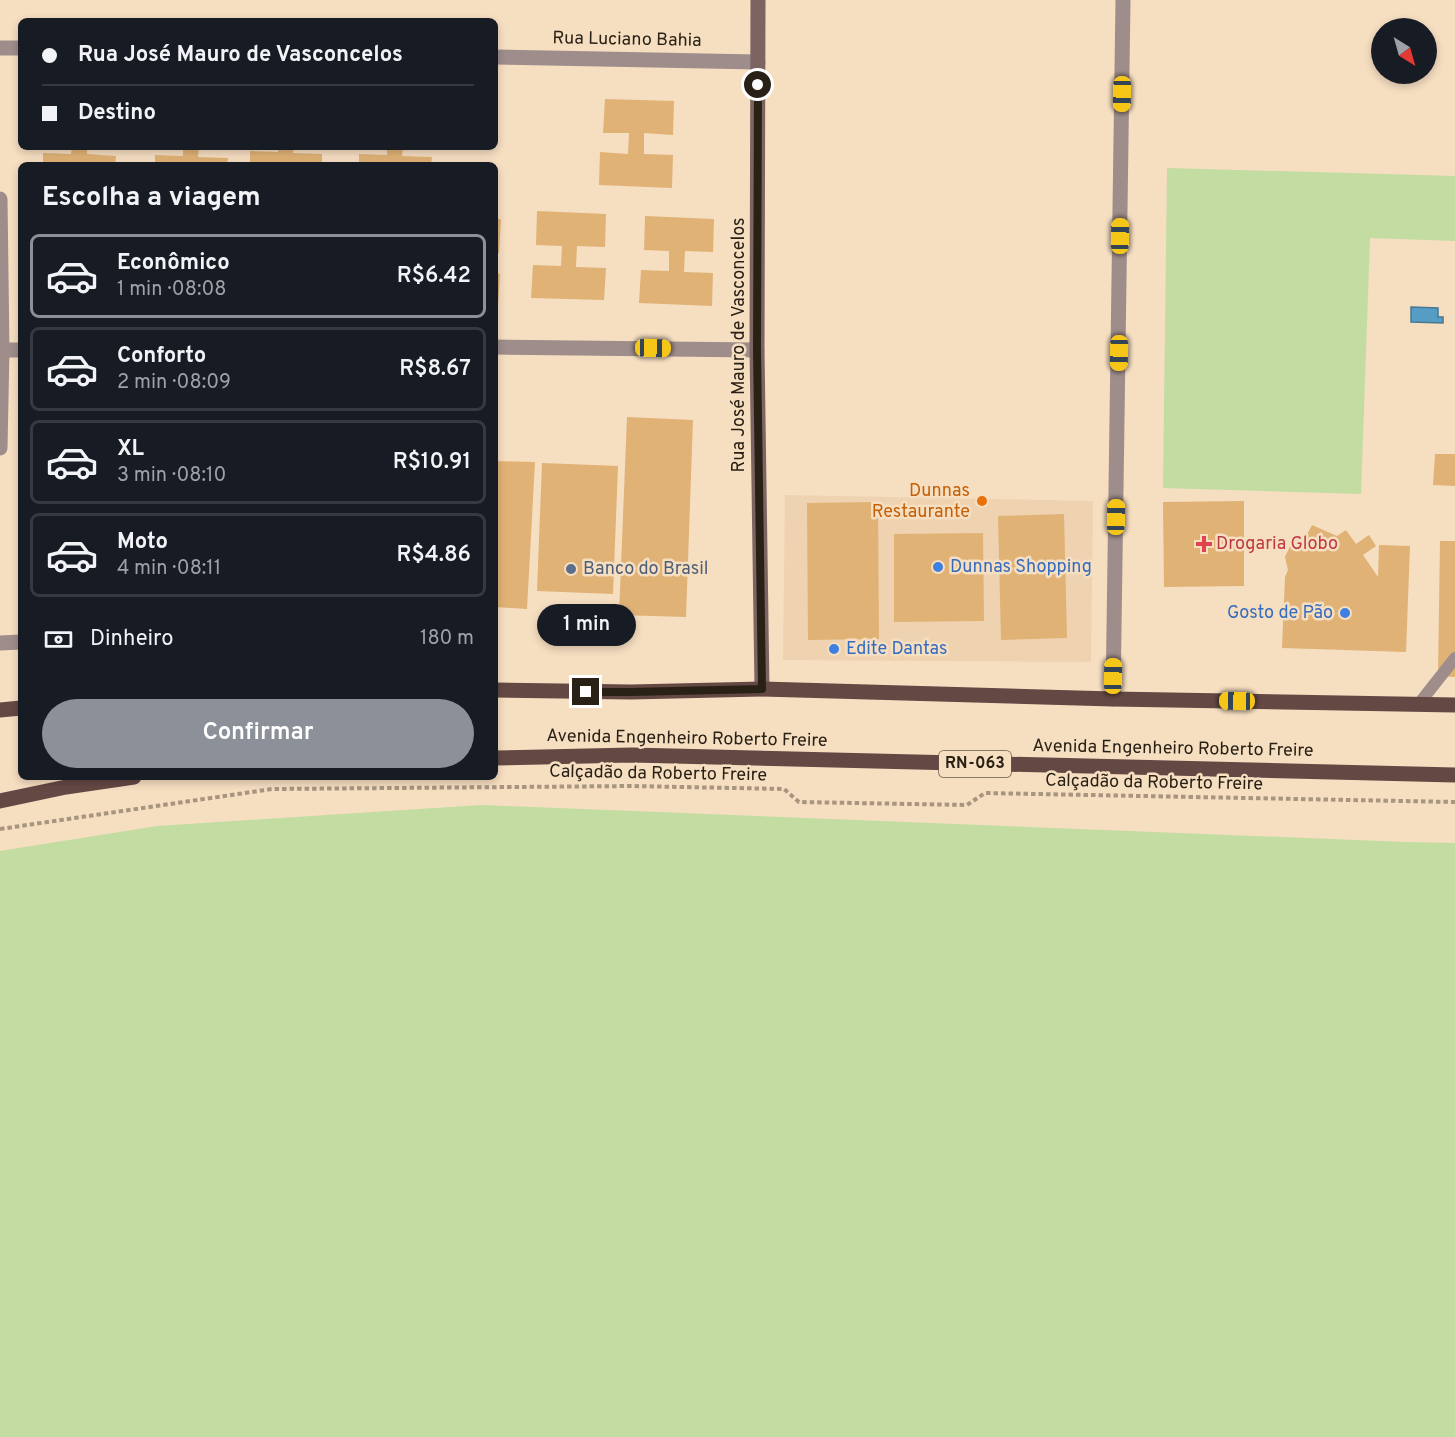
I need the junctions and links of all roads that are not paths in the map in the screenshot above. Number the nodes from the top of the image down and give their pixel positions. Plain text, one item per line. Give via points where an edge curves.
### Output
1 (758, 0) edge
2 (1123, 0) edge
3 (0, 48) edge
4 (18, 48) edge
5 (498, 57) edge
6 (758, 62) junction
7 (0, 200) edge
8 (498, 347) edge
9 (1, 350) edge
10 (18, 350) edge
11 (757, 350) junction
12 (0, 448) edge
13 (18, 642) edge
14 (0, 643) edge
15 (1455, 658) edge
16 (762, 689) junction
17 (498, 690) edge
18 (1113, 699) junction
19 (1418, 705) junction
20 (1455, 705) edge
21 (18, 708) edge
22 (0, 710) edge
23 (498, 758) edge
24 (1455, 775) edge
25 (114, 780) edge
26 (0, 801) edge

1 - 6 street, Rua José Mauro de Vasconcelos
2 - 18 street
3 - 4 street
5 - 6 street, Rua Luciano Bahia
6 - 11 street, Rua José Mauro de Vasconcelos
7 - 9 street
8 - 11 street
9 - 10 street
9 - 12 street
11 - 16 street, Rua José Mauro de Vasconcelos
13 - 14 street
15 - 19 lane
16 - 17 main road
16 - 18 main road
18 - 19 main road
19 - 20 main road
21 - 22 main road
23 - 24 main road, Avenida Engenheiro Roberto Freire / RN-063 via 632,755
25 - 26 main road

